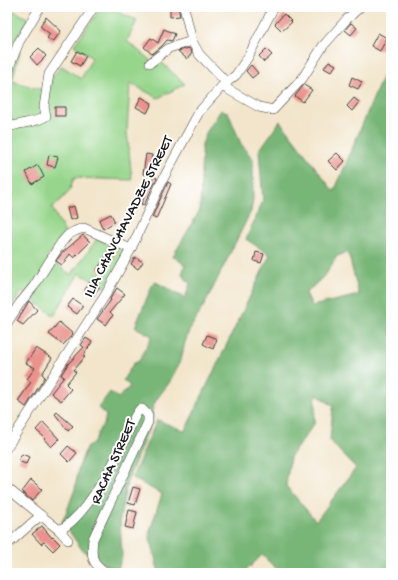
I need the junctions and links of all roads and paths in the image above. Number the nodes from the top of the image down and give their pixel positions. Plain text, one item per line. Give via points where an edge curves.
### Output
1 (40, 7) edge
2 (94, 7) edge
3 (184, 7) edge
4 (274, 7) edge
5 (360, 7) edge
6 (192, 41) junction
7 (150, 63) dead end
8 (225, 84) junction
9 (7, 86) edge
10 (7, 128) edge
11 (131, 249) junction
12 (7, 323) edge
13 (7, 447) edge
14 (7, 488) edge
15 (41, 515) junction
16 (59, 530) junction
17 (68, 540) dead end
18 (7, 545) edge
19 (107, 573) edge

1 - 9 street via 19,42 10,65
2 - 10 street via 49,74 44,107 46,116 40,120
3 - 6 street
4 - 8 street, ILIA CHAVCHAVADZE STREET via 248,57 236,75
5 - 8 street via 323,46 302,79 273,110 259,107
6 - 7 street via 169,48
6 - 8 street via 199,54
8 - 11 street, ILIA CHAVCHAVADZE STREET via 199,112 161,183
11 - 12 street via 84,228 75,230 61,243
11 - 13 street, ILIA CHAVCHAVADZE STREET via 106,294
14 - 15 street
15 - 16 street
15 - 18 street
16 - 17 street
16 - 19 street, RACHA STREET via 77,517 114,464 136,413 142,409 148,415 148,422 93,539 92,553 96,566

